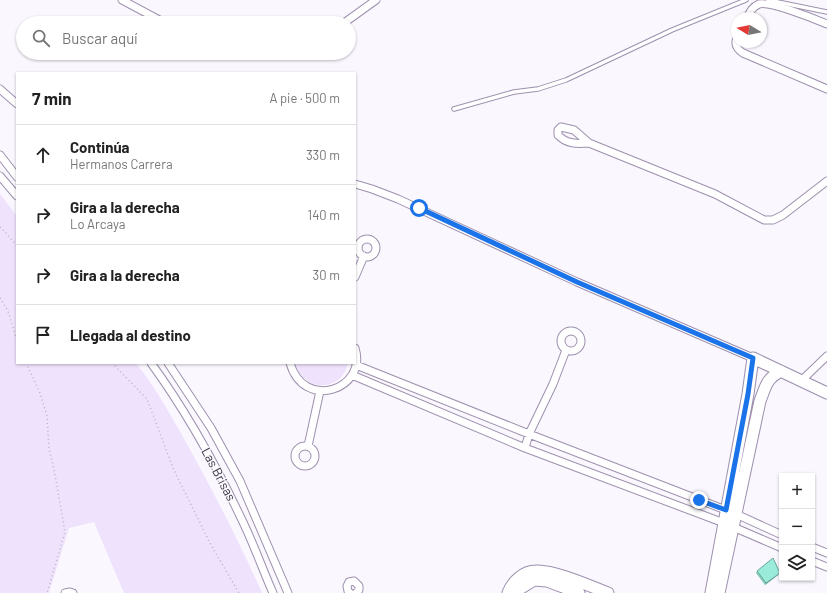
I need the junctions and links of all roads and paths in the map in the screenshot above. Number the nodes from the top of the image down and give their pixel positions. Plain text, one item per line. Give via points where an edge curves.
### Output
1 (122, 0) edge
2 (376, 0) edge
3 (746, 0) edge
4 (768, 0) edge
5 (751, 12) edge
6 (827, 12) edge
7 (152, 16) edge
8 (354, 16) edge
9 (827, 24) edge
10 (738, 48) edge
11 (827, 88) edge
12 (0, 89) edge
13 (16, 103) edge
14 (454, 109) dead end
15 (589, 143) dead end
16 (0, 155) edge
17 (0, 176) edge
18 (16, 176) edge
19 (827, 181) edge
20 (356, 184) edge
21 (16, 195) edge
22 (0, 227) edge
23 (16, 245) edge
24 (364, 256) dead end
25 (356, 276) edge
26 (0, 298) edge
27 (16, 338) edge
28 (566, 350) dead end
29 (356, 353) edge
30 (827, 356) edge
31 (753, 358) junction
32 (26, 364) edge
33 (113, 364) edge
34 (152, 364) edge
35 (169, 364) edge
36 (290, 364) edge
37 (356, 364) edge
38 (356, 365) joint
39 (781, 371) junction
40 (352, 375) junction
41 (801, 381) junction
42 (320, 391) junction
43 (827, 393) edge
44 (529, 434) junction
45 (740, 434) junction
46 (752, 438) junction
47 (308, 446) dead end
48 (525, 448) junction
49 (731, 512) junction
50 (729, 525) junction
51 (779, 534) edge
52 (779, 547) edge
53 (815, 548) edge
54 (827, 553) edge
55 (815, 562) edge
56 (827, 567) edge
57 (47, 593) edge
58 (65, 593) edge
59 (73, 593) edge
60 (239, 593) edge
61 (273, 593) edge
62 (288, 593) edge
63 (350, 593) edge
64 (356, 593) edge
65 (508, 593) edge
66 (513, 593) edge
67 (579, 593) edge
68 (608, 593) edge
69 (711, 593) edge
70 (719, 593) edge

1 - 7 street
2 - 8 street
3 - 14 lane via 672,30 566,80
4 - 6 lane
5 - 9 street via 759,4 765,4
10 - 11 street via 743,53
12 - 13 street
15 - 19 street via 715,194 764,220 773,220 783,215
16 - 18 street
17 - 21 street
20 - 31 street via 398,199 584,285
22 - 23 path
24 - 25 street
26 - 27 path via 8,311
28 - 44 street
29 - 37 street
30 - 41 street
31 - 39 street
31 - 45 street
32 - 57 path via 47,416 49,448 65,532
33 - 60 path via 147,400 173,468 211,545
34 - 61 street, Las Brisas via 173,394 213,462
35 - 62 street, Las Brisas via 212,428 240,481
36 - 42 street via 300,382
38 - 40 street
38 - 44 street
39 - 41 street
39 - 46 street via 772,376 767,384 760,401
40 - 42 street via 344,384 333,390
40 - 48 street
41 - 43 street
42 - 47 street
44 - 48 street
44 - 49 street
45 - 46 street
45 - 49 street
46 - 49 street
48 - 50 street
49 - 50 street
49 - 51 street
50 - 52 street
50 - 69 street
50 - 70 street
53 - 54 street
55 - 56 street
58 - 59 street
63 - 64 street via 347,586 354,581 359,586
65 - 68 street via 521,576 534,570 549,572
66 - 67 street via 534,580 547,581

